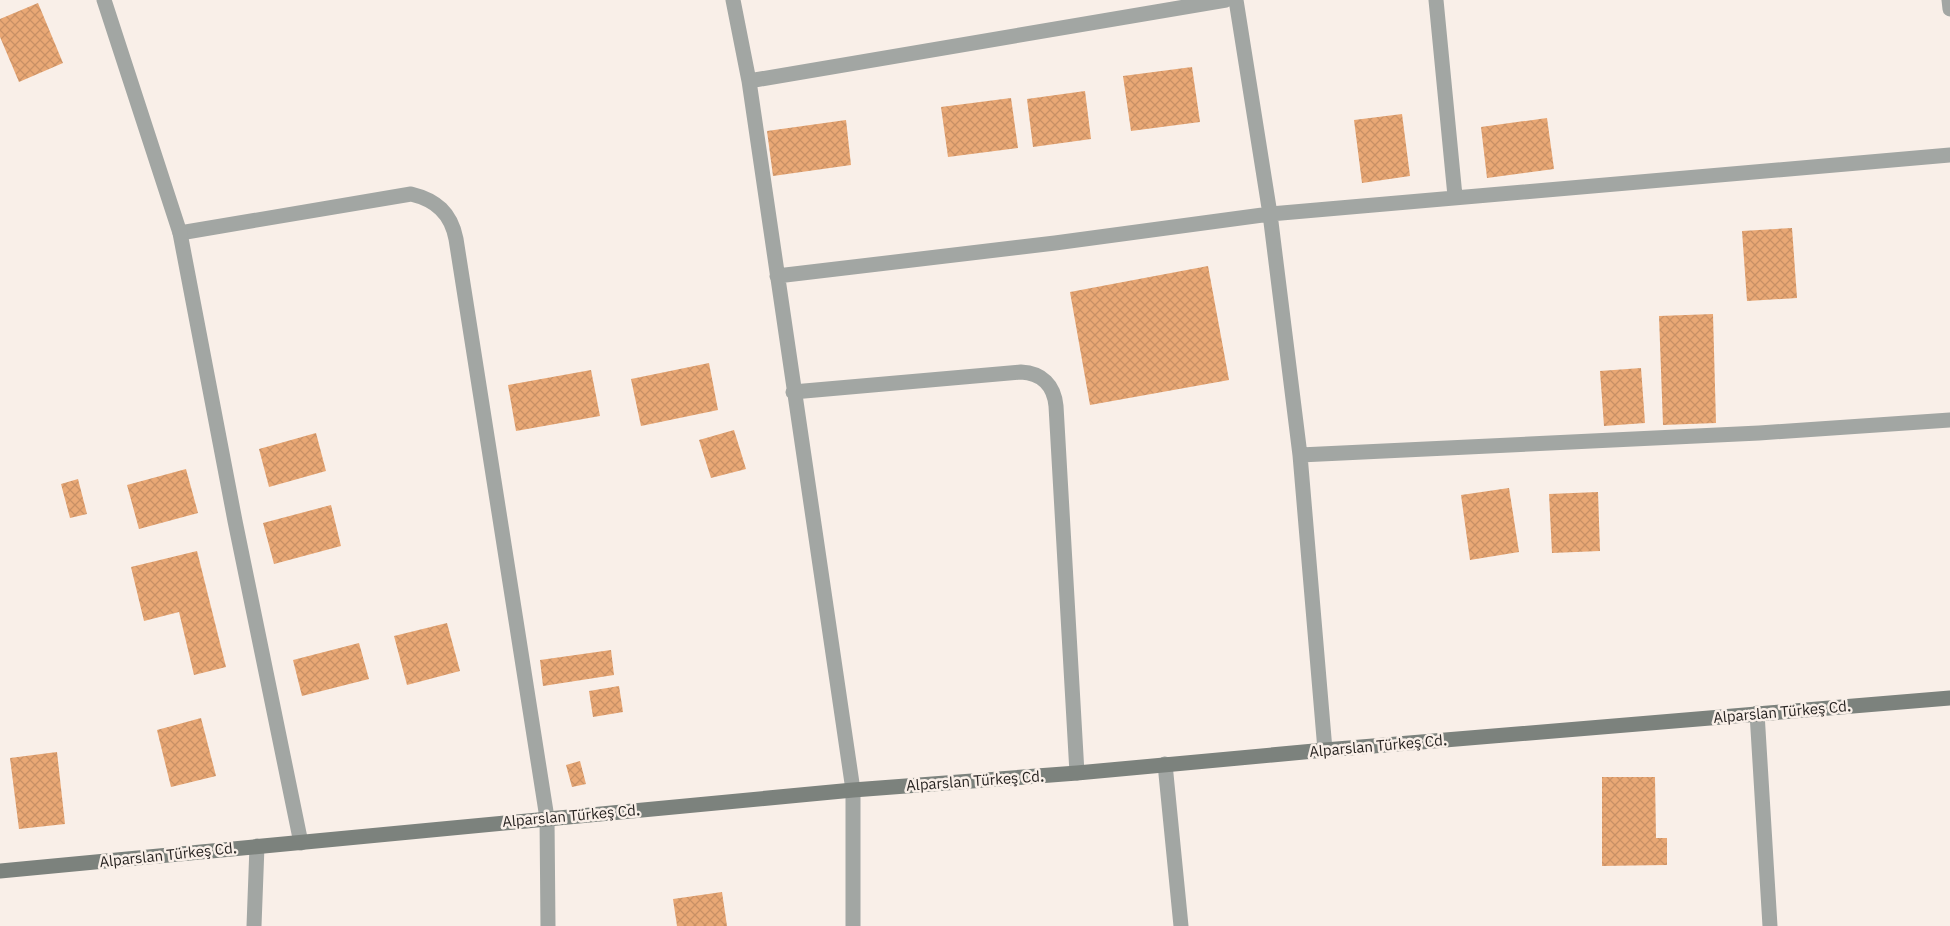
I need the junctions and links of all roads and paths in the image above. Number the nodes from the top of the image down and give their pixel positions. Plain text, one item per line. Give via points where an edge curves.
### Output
1 (104, 0) edge
2 (733, 0) edge
3 (1226, 0) edge
4 (1236, 0) edge
5 (1436, 0) edge
6 (1949, 0) edge
7 (1950, 10) edge
8 (749, 80) junction
9 (1950, 154) edge
10 (1455, 196) junction
11 (1270, 214) junction
12 (180, 233) junction
13 (777, 276) junction
14 (793, 392) junction
15 (1950, 420) edge
16 (1300, 455) junction
17 (1950, 698) edge
18 (1757, 713) junction
19 (1325, 750) junction
20 (1165, 764) junction
21 (1077, 774) junction
22 (853, 790) junction
23 (547, 818) junction
24 (301, 843) junction
25 (257, 846) junction
26 (0, 872) edge
27 (254, 926) edge
28 (548, 926) edge
29 (854, 926) edge
30 (1181, 926) edge
31 (1770, 926) edge

1 - 12 street
2 - 8 street
3 - 8 street
4 - 11 street
5 - 10 street
6 - 7 street
8 - 13 street
9 - 10 street
10 - 11 street
11 - 13 street
11 - 16 street
12 - 23 street via 411,194 433,201 449,218 456,239
12 - 24 street
13 - 14 street
14 - 21 street via 1021,372 1038,375 1052,387 1056,406
14 - 22 street
15 - 16 street via 1759,433
16 - 19 street
17 - 18 street, Alparslan Türkeş Cd.
18 - 19 street, Alparslan Türkeş Cd.
18 - 31 street
19 - 20 street, Alparslan Türkeş Cd.
20 - 21 street, Alparslan Türkeş Cd.
20 - 30 street
21 - 22 street, Alparslan Türkeş Cd.
22 - 23 street, Alparslan Türkeş Cd.
22 - 29 street
23 - 24 street, Alparslan Türkeş Cd.
23 - 28 street
24 - 25 street, Alparslan Türkeş Cd.
25 - 26 street, Alparslan Türkeş Cd.
25 - 27 street

